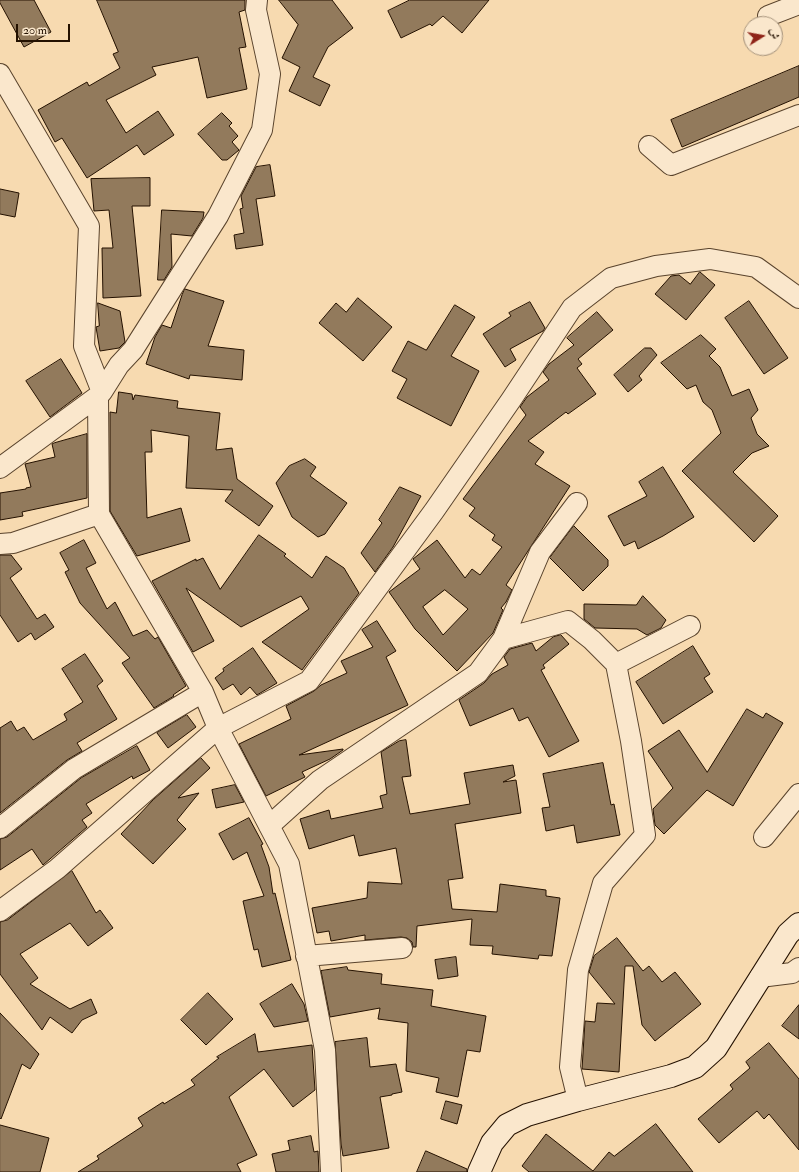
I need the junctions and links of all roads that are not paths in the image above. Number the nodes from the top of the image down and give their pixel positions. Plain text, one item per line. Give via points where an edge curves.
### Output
1 (257, 0) edge
2 (799, 4) edge
3 (768, 16) dead end
4 (0, 74) edge
5 (799, 115) edge
6 (649, 146) dead end
7 (799, 298) edge
8 (100, 394) junction
9 (0, 468) edge
10 (577, 503) dead end
11 (100, 514) junction
12 (0, 544) edge
13 (690, 626) dead end
14 (503, 639) junction
15 (616, 664) junction
16 (203, 692) junction
17 (218, 728) junction
18 (799, 794) edge
19 (269, 826) junction
20 (0, 828) edge
21 (764, 837) dead end
22 (0, 911) edge
23 (799, 924) edge
24 (402, 948) dead end
25 (306, 956) junction
26 (799, 968) edge
27 (760, 977) junction
28 (578, 1100) junction
29 (331, 1172) edge
30 (479, 1172) edge

1 - 8 street via 256,10 270,74 262,130 218,216 133,350 119,365
2 - 3 street
4 - 8 street via 89,226 84,346
5 - 6 street via 671,165
7 - 17 street via 756,267 710,259 656,266 611,278 572,308 434,511 309,681
8 - 9 street
8 - 11 street
10 - 14 street via 540,552
11 - 12 street via 13,543
11 - 16 street
13 - 15 street
14 - 15 street via 568,620
14 - 19 street via 478,673 320,780
15 - 28 street via 645,834 603,883 578,970 570,1067
16 - 17 street
16 - 20 street via 74,769
17 - 19 street
17 - 22 street via 57,869
18 - 21 street
19 - 25 street via 289,864
23 - 27 main road via 788,934
24 - 25 street
25 - 29 street via 325,1050
26 - 27 street via 792,973
27 - 28 main road via 716,1048 695,1067 672,1076
28 - 30 main road via 527,1115 507,1125 492,1143

